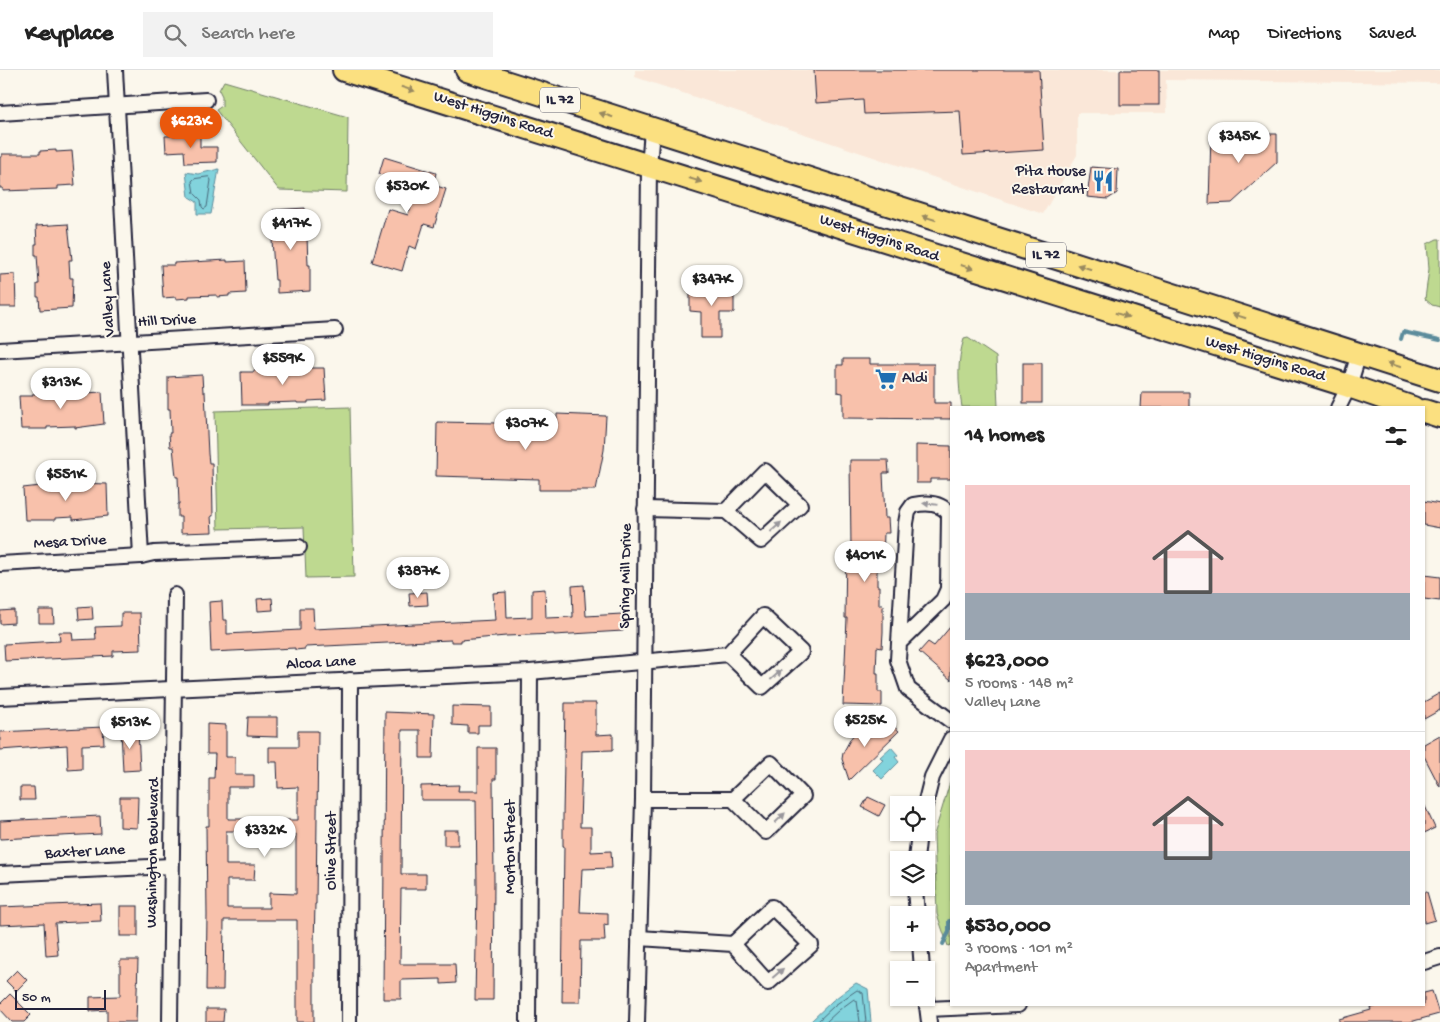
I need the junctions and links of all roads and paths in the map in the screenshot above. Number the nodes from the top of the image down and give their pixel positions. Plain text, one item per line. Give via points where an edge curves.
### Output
1 (115, 70) edge
2 (344, 70) edge
3 (467, 70) edge
4 (206, 100) dead end
5 (117, 105) junction
6 (0, 113) edge
7 (652, 130) junction
8 (649, 166) junction
9 (335, 330) dead end
10 (129, 342) junction
11 (0, 350) edge
12 (1359, 354) junction
13 (1440, 380) edge
14 (1349, 386) junction
15 (1339, 406) edge
16 (1407, 406) edge
17 (1425, 411) edge
18 (1440, 416) edge
19 (645, 509) junction
20 (726, 511) junction
21 (299, 548) dead end
22 (141, 556) junction
23 (0, 564) edge
24 (175, 595) dead end
25 (899, 643) junction
26 (728, 654) junction
27 (643, 663) junction
28 (530, 672) junction
29 (350, 680) junction
30 (174, 689) junction
31 (0, 697) edge
32 (950, 720) edge
33 (950, 741) edge
34 (927, 796) edge
35 (643, 800) junction
36 (733, 800) junction
37 (171, 866) junction
38 (0, 874) edge
39 (639, 938) junction
40 (733, 944) junction
41 (1440, 957) edge
42 (1425, 962) edge
43 (1000, 1006) edge
44 (928, 1010) edge
45 (170, 1022) edge
46 (348, 1022) edge
47 (528, 1022) edge
48 (637, 1022) edge

1 - 5 street, Valley Lane
2 -> 8 main road, West Higgins Road / IL 72
7 -> 3 main road, West Higgins Road / IL 72
4 - 5 street
5 - 6 street
5 - 10 street, Valley Lane
7 - 8 street, Spring Mill Drive
12 -> 7 main road, West Higgins Road / IL 72
8 -> 14 main road, West Higgins Road / IL 72
8 - 19 street, Spring Mill Drive
9 - 10 street, Hill Drive
10 - 11 street, Hill Drive
10 - 22 street, Valley Lane
13 -> 12 main road, West Higgins Road / IL 72
12 - 14 street
14 - 15 street
14 - 16 main road, West Higgins Road / IL 72
17 - 18 main road
19 - 20 street
19 - 27 street, Spring Mill Drive
20 -> 20 street via 761,541 800,505 765,471
21 - 22 street, Mesa Drive
22 - 23 street, Mesa Drive
24 - 30 street, Washington Boulevard
25 -> 25 street via 943,600 948,589 949,514 932,503 913,505 908,512
25 - 32 street via 898,660 908,689
26 -> 26 street via 762,687 802,652 763,616
26 - 27 street, Alcoa Lane
27 - 28 street, Alcoa Lane
27 - 35 street, Spring Mill Drive
28 - 29 street, Alcoa Lane
28 - 47 street, Morton Street
29 - 30 street, Alcoa Lane
29 - 46 street, Olive Street
30 - 31 street, Alcoa Lane
30 - 37 street, Washington Boulevard
33 - 34 street via 932,777
35 - 36 street
35 - 39 street, Spring Mill Drive
36 -> 36 street via 766,832 803,796 771,763
37 - 38 street, Baxter Lane
37 - 45 street, Washington Boulevard
39 - 40 street
39 - 48 street, Spring Mill Drive
40 -> 40 street via 768,983 811,945 772,908
41 - 42 street
43 - 44 street

